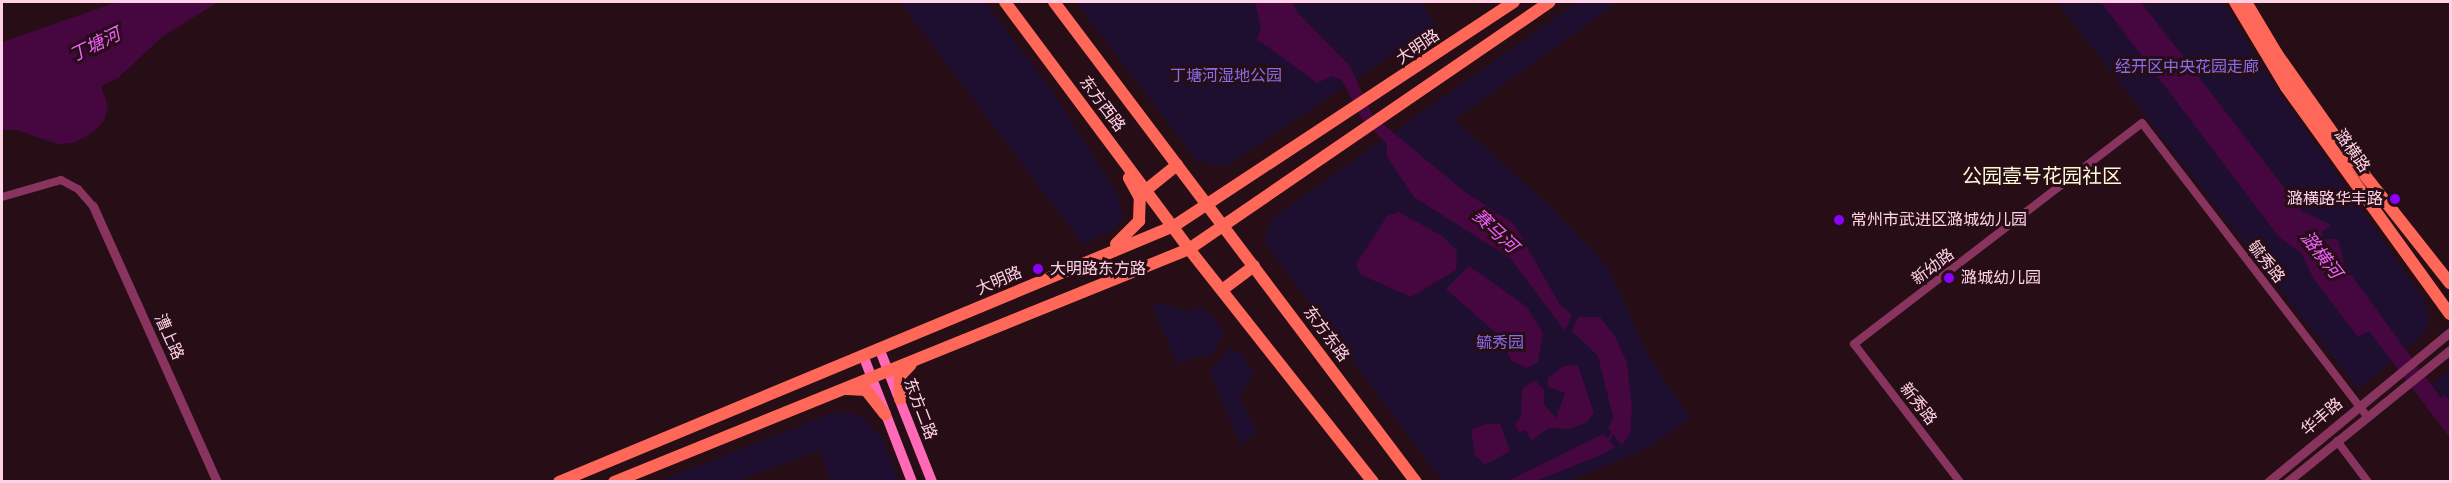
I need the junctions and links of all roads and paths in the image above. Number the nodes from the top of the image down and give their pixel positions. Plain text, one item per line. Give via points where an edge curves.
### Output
1 (1005, 2) edge
2 (1054, 2) edge
3 (1514, 2) edge
4 (1550, 2) edge
5 (2235, 2) edge
6 (2246, 2) edge
7 (2142, 123) joint
8 (1110, 142) junction
9 (1177, 165) junction
10 (1146, 190) junction
11 (2, 196) edge
12 (93, 206) joint
13 (1209, 206) junction
14 (1223, 225) junction
15 (1174, 226) junction
16 (1189, 249) junction
17 (1095, 258) junction
18 (1254, 266) junction
19 (2451, 282) edge
20 (1222, 290) junction
21 (2451, 314) edge
22 (2451, 332) edge
23 (1854, 344) joint
24 (879, 348) junction
25 (2451, 350) edge
26 (863, 355) junction
27 (920, 357) junction
28 (888, 370) junction
29 (871, 377) junction
30 (840, 390) junction
31 (900, 399) junction
32 (2360, 406) junction
33 (885, 414) junction
34 (2368, 417) junction
35 (2337, 441) junction
36 (217, 482) edge
37 (559, 482) edge
38 (614, 482) edge
39 (912, 482) edge
40 (932, 482) edge
41 (1373, 482) edge
42 (1416, 482) edge
43 (1960, 482) edge
44 (2268, 482) edge
45 (2287, 482) edge
46 (2367, 482) edge

1 - 8 main road, 东方西路
2 - 9 main road, 东方西路
3 - 13 main road, 大明路
4 - 14 main road
5 - 21 main road, 潞横路 via 2293,96
6 - 19 main road, 潞横路 via 2277,54 2344,149
7 - 23 street, 新幼路
7 - 32 street, 毓秀路
8 - 10 main road, 东方西路
8 - 17 main road via 1140,198 1139,221 1129,235
9 - 10 main road
9 - 13 main road, 东方西路
10 - 15 main road, 东方西路
11 - 12 street via 61,180 78,189
12 - 36 street, 漕上路
13 - 14 main road, 东方东路
13 - 15 main road, 大明路
14 - 16 main road
14 - 18 main road, 东方东路
15 - 16 main road
15 - 17 main road, 大明路
16 - 20 main road
16 - 27 main road
17 - 24 main road, 大明路
18 - 20 main road
18 - 42 main road, 东方东路
20 - 41 main road
22 - 32 street, 华丰路
23 - 43 street, 新秀路
24 - 26 main road, 大明路
24 - 28 main road, 东方二路
25 - 34 street, 华丰路
26 - 29 main road, 东方二路
26 - 37 main road, 大明路
27 - 28 main road
27 - 31 main road via 900,376
28 - 29 main road
28 - 31 main road, 东方二路
29 - 30 main road
29 - 33 main road, 东方二路
30 - 33 main road via 866,390
30 - 38 main road
31 - 40 main road, 东方二路
32 - 34 street, 毓秀路
32 - 44 street, 华丰路
33 - 39 main road, 东方二路
34 - 35 street, 华丰路
35 - 45 street, 华丰路
35 - 46 street

